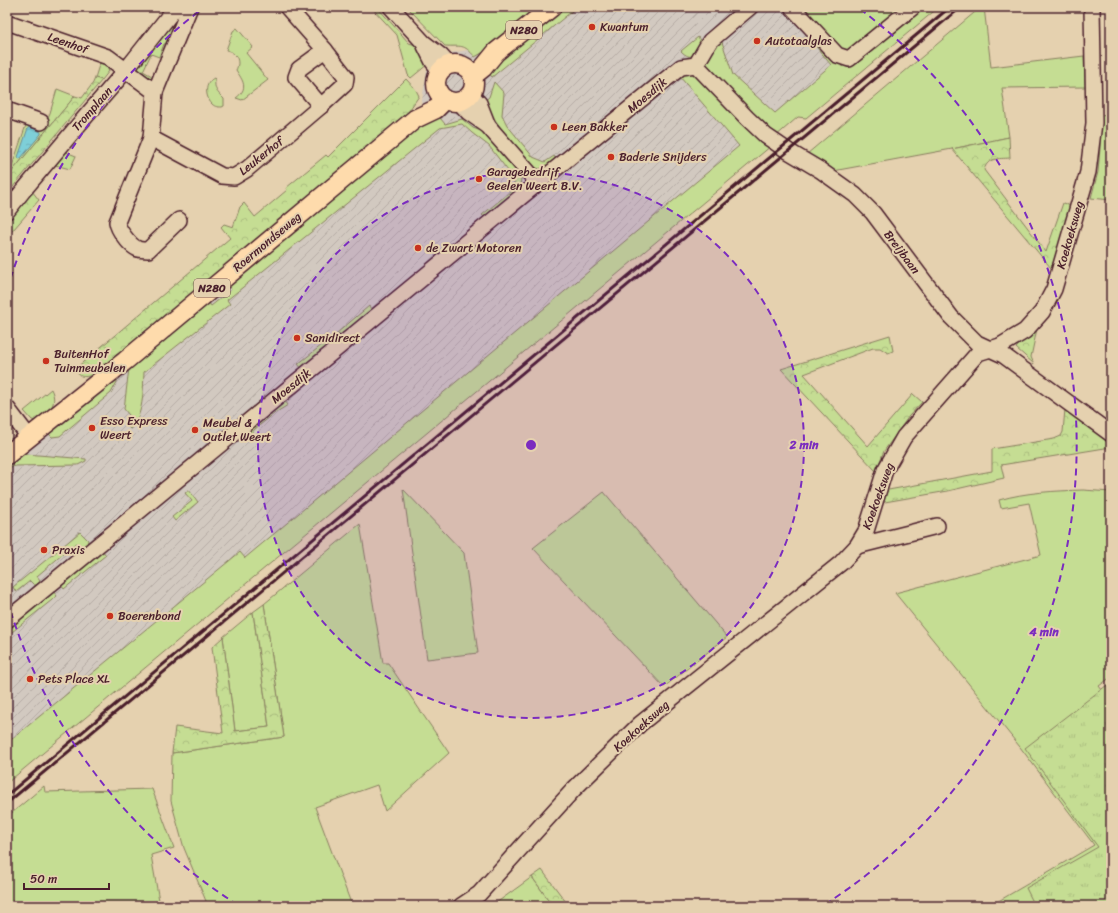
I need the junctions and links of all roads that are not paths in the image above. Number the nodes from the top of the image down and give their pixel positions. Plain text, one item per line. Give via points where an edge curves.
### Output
1 (176, 7) edge
2 (190, 7) edge
3 (287, 7) edge
4 (391, 7) edge
5 (552, 7) edge
6 (750, 7) edge
7 (792, 7) edge
8 (913, 7) edge
9 (1092, 7) edge
10 (7, 22) edge
11 (325, 50) junction
12 (696, 65) junction
13 (126, 70) junction
14 (457, 70) junction
15 (155, 92) junction
16 (453, 97) junction
17 (321, 106) junction
18 (7, 110) edge
19 (41, 122) dead end
20 (150, 138) junction
21 (538, 183) junction
22 (7, 211) edge
23 (179, 220) dead end
24 (989, 350) junction
25 (7, 408) edge
26 (1111, 434) edge
27 (29, 437) junction
28 (7, 455) edge
29 (938, 526) dead end
30 (857, 546) junction
31 (7, 620) edge
32 (461, 906) edge

1 - 13 street, Tromplaan
2 - 15 street
3 - 11 street, Leukerhof
4 - 14 street via 424,43
5 - 14 main road, N280 via 496,52 483,68
6 - 12 street via 710,40
7 - 8 street via 837,56 849,59
9 - 24 street, Koekoeksweg via 1094,123 1088,172 1059,273 1042,312 1024,331
10 - 13 street, Leenhof via 108,57
11 - 17 street, Leukerhof via 346,77 345,84
11 - 17 street via 299,69 296,77
12 - 21 street, Moesdijk via 681,67
12 - 24 street, Breijbaan via 766,136 855,195 873,213 951,317 977,343
13 - 15 street
13 - 22 street, Tromplaan
14 - 16 main road via 436,82
14 - 16 main road via 474,88
15 - 20 street
16 - 21 street via 488,126
16 - 27 main road, Roermondseweg / N280 via 415,119 125,361
17 - 20 street, Leukerhof via 234,177 222,176
18 - 19 street
20 - 23 street via 117,227 131,245 140,250 148,250
21 - 31 street, Moesdijk
24 - 26 street, Breijbaan via 1003,355
24 - 30 street, Koekoeksweg via 978,353 904,437 885,470 866,531
25 - 27 street
27 - 28 main road, Roermondseweg / N280
29 - 30 street
30 - 32 street, Koekoeksweg via 840,563 640,724 574,789 479,894

